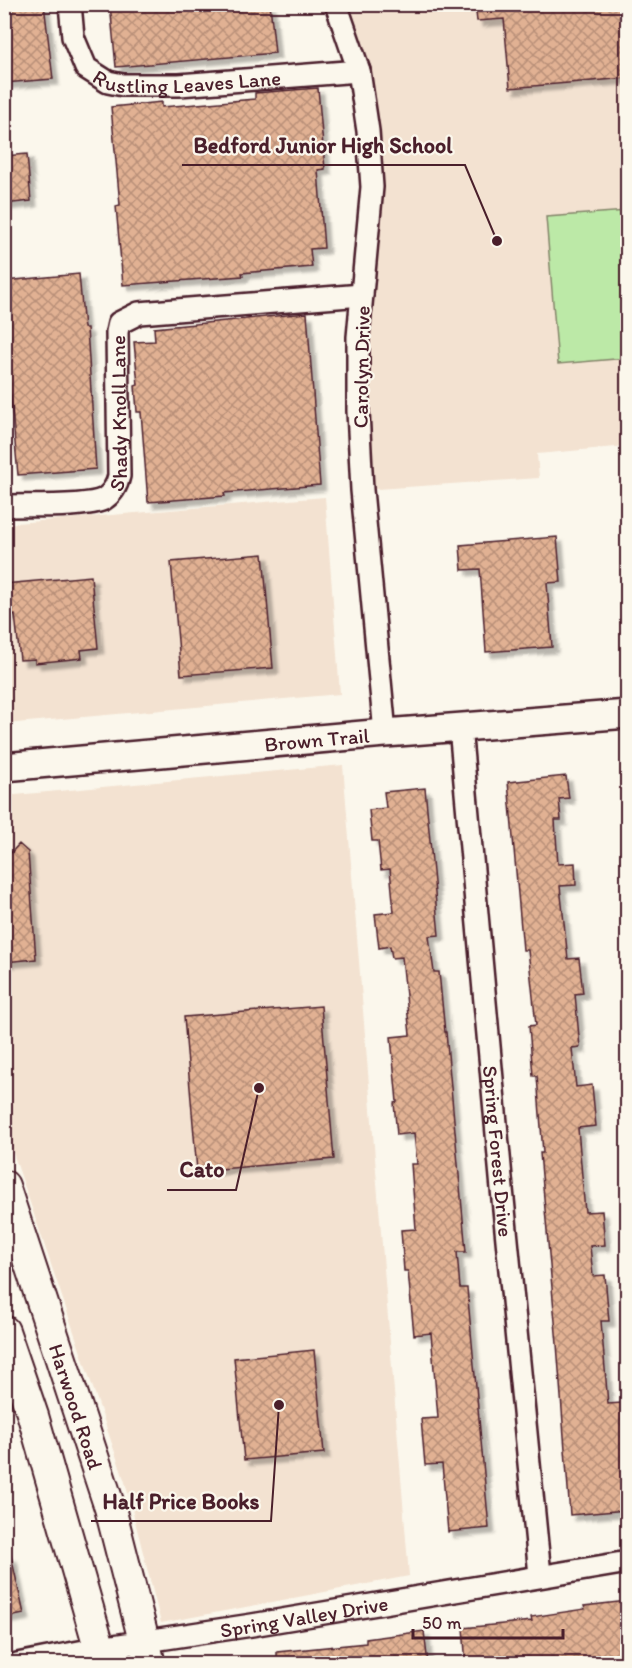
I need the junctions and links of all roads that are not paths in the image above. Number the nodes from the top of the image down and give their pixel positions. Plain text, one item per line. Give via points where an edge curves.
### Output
1 (69, 4) edge
2 (336, 4) edge
3 (359, 71) junction
4 (362, 295) junction
5 (4, 506) edge
6 (627, 714) edge
7 (460, 727) junction
8 (385, 733) junction
9 (4, 767) edge
10 (4, 1186) edge
11 (4, 1331) edge
12 (627, 1562) edge
13 (540, 1575) junction
14 (147, 1652) edge
15 (102, 1656) edge
16 (17, 1664) edge

1 - 3 street, Rustling Leaves Lane via 73,37 86,68 108,82 179,85
2 - 3 street, Carolyn Drive
3 - 4 street, Carolyn Drive via 372,188
4 - 5 street, Shady Knoll Lane via 139,313 119,323 116,487 103,499 86,503
4 - 8 street, Carolyn Drive via 358,337 362,490
6 - 7 street, Brown Trail
7 - 8 street, Brown Trail
7 - 13 street, Spring Forest Drive
8 - 9 street, Brown Trail
10 - 14 main road, Harwood Road via 110,1508
11 - 15 main road via 33,1416
12 - 13 street, Spring Valley Drive
13 - 14 street, Spring Valley Drive via 255,1625
14 - 15 street, Spring Valley Drive
15 - 16 street, Spring Valley Drive

